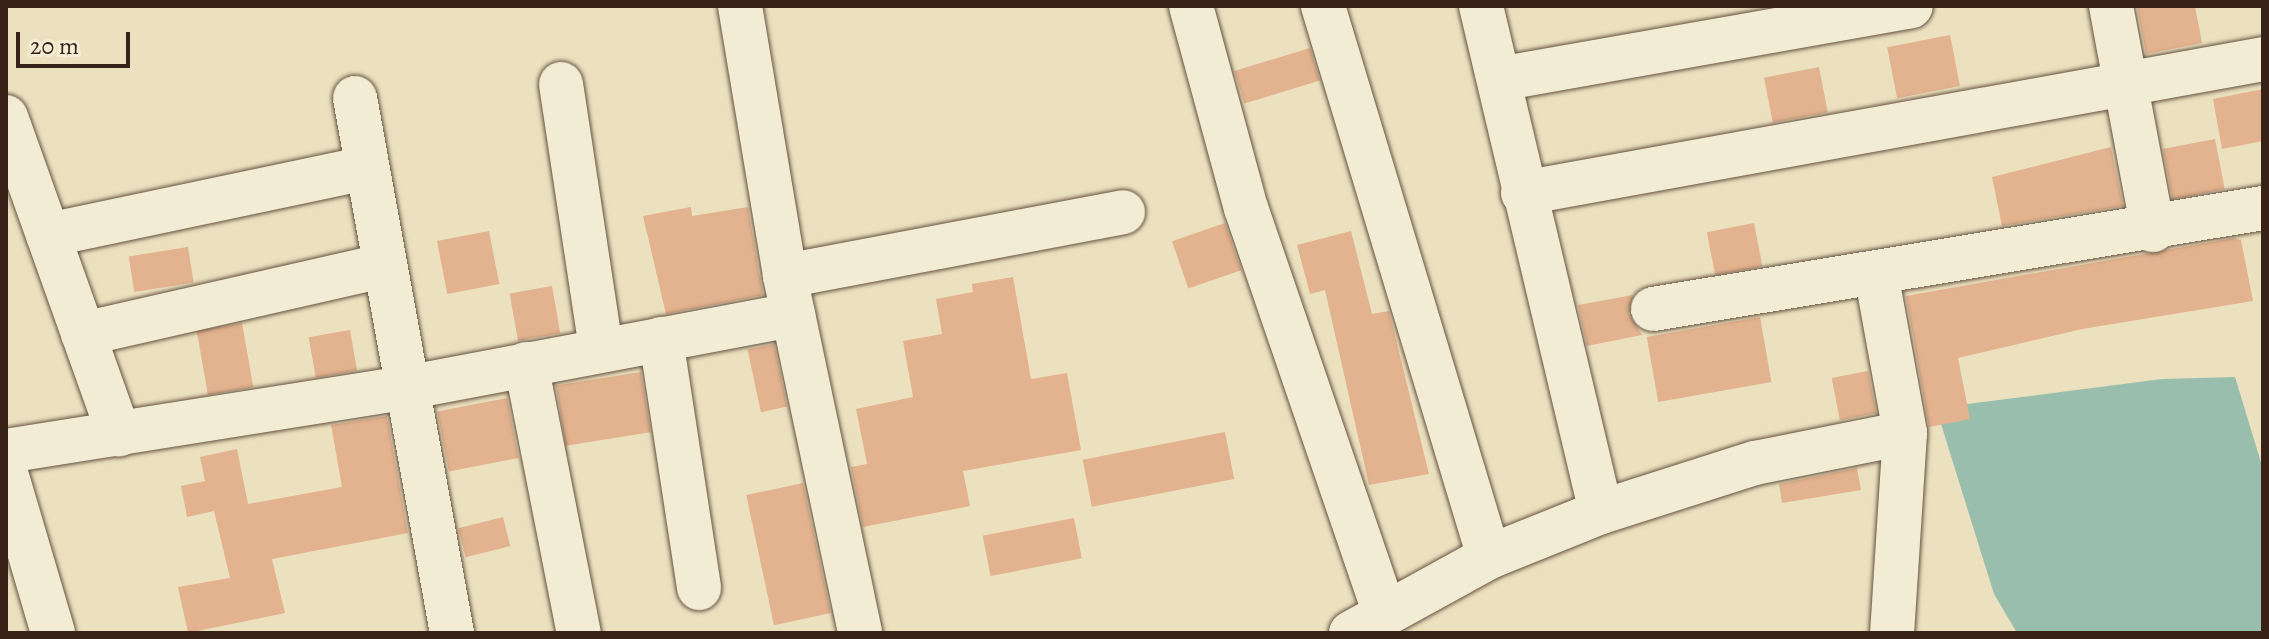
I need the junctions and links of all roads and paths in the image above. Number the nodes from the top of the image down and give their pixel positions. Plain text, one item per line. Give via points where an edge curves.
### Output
1 (740, 6) edge
2 (1191, 6) edge
3 (1323, 6) edge
4 (1481, 6) edge
5 (1911, 6) edge
6 (2111, 6) edge
7 (2263, 59) edge
8 (1499, 79) junction
9 (2125, 82) junction
10 (561, 84) dead end
11 (355, 98) dead end
12 (6, 117) edge
13 (365, 168) junction
14 (1523, 193) junction
15 (2263, 208) edge
16 (1123, 212) dead end
17 (2153, 230) junction
18 (48, 235) junction
19 (383, 266) junction
20 (1876, 273) junction
21 (789, 295) junction
22 (1653, 309) dead end
23 (83, 334) junction
24 (661, 339) junction
25 (601, 348) junction
26 (526, 364) junction
27 (405, 388) junction
28 (1905, 433) junction
29 (119, 434) junction
30 (6, 451) edge
31 (6, 473) edge
32 (1601, 512) junction
33 (1489, 557) junction
34 (699, 588) dead end
35 (1368, 623) edge
36 (53, 633) edge
37 (452, 633) edge
38 (579, 633) edge
39 (860, 633) edge
40 (1892, 633) edge

1 - 21 street
2 - 35 street
3 - 33 street
4 - 8 street
5 - 8 street
6 - 9 street
7 - 9 street
8 - 14 street
9 - 14 street
9 - 17 street
10 - 25 street
11 - 13 street
12 - 18 street
13 - 18 street
13 - 19 street
14 - 32 street
15 - 17 street
16 - 21 street
17 - 20 street
18 - 23 street
19 - 23 street
19 - 27 street
20 - 22 street
20 - 28 street
21 - 24 street
21 - 39 street
23 - 29 street
24 - 25 street
24 - 34 street
25 - 26 street
26 - 27 street
26 - 38 street
27 - 29 street
27 - 37 street
28 - 32 street via 1755,463
28 - 40 street
29 - 30 street
31 - 36 street
32 - 33 street
33 - 35 street

